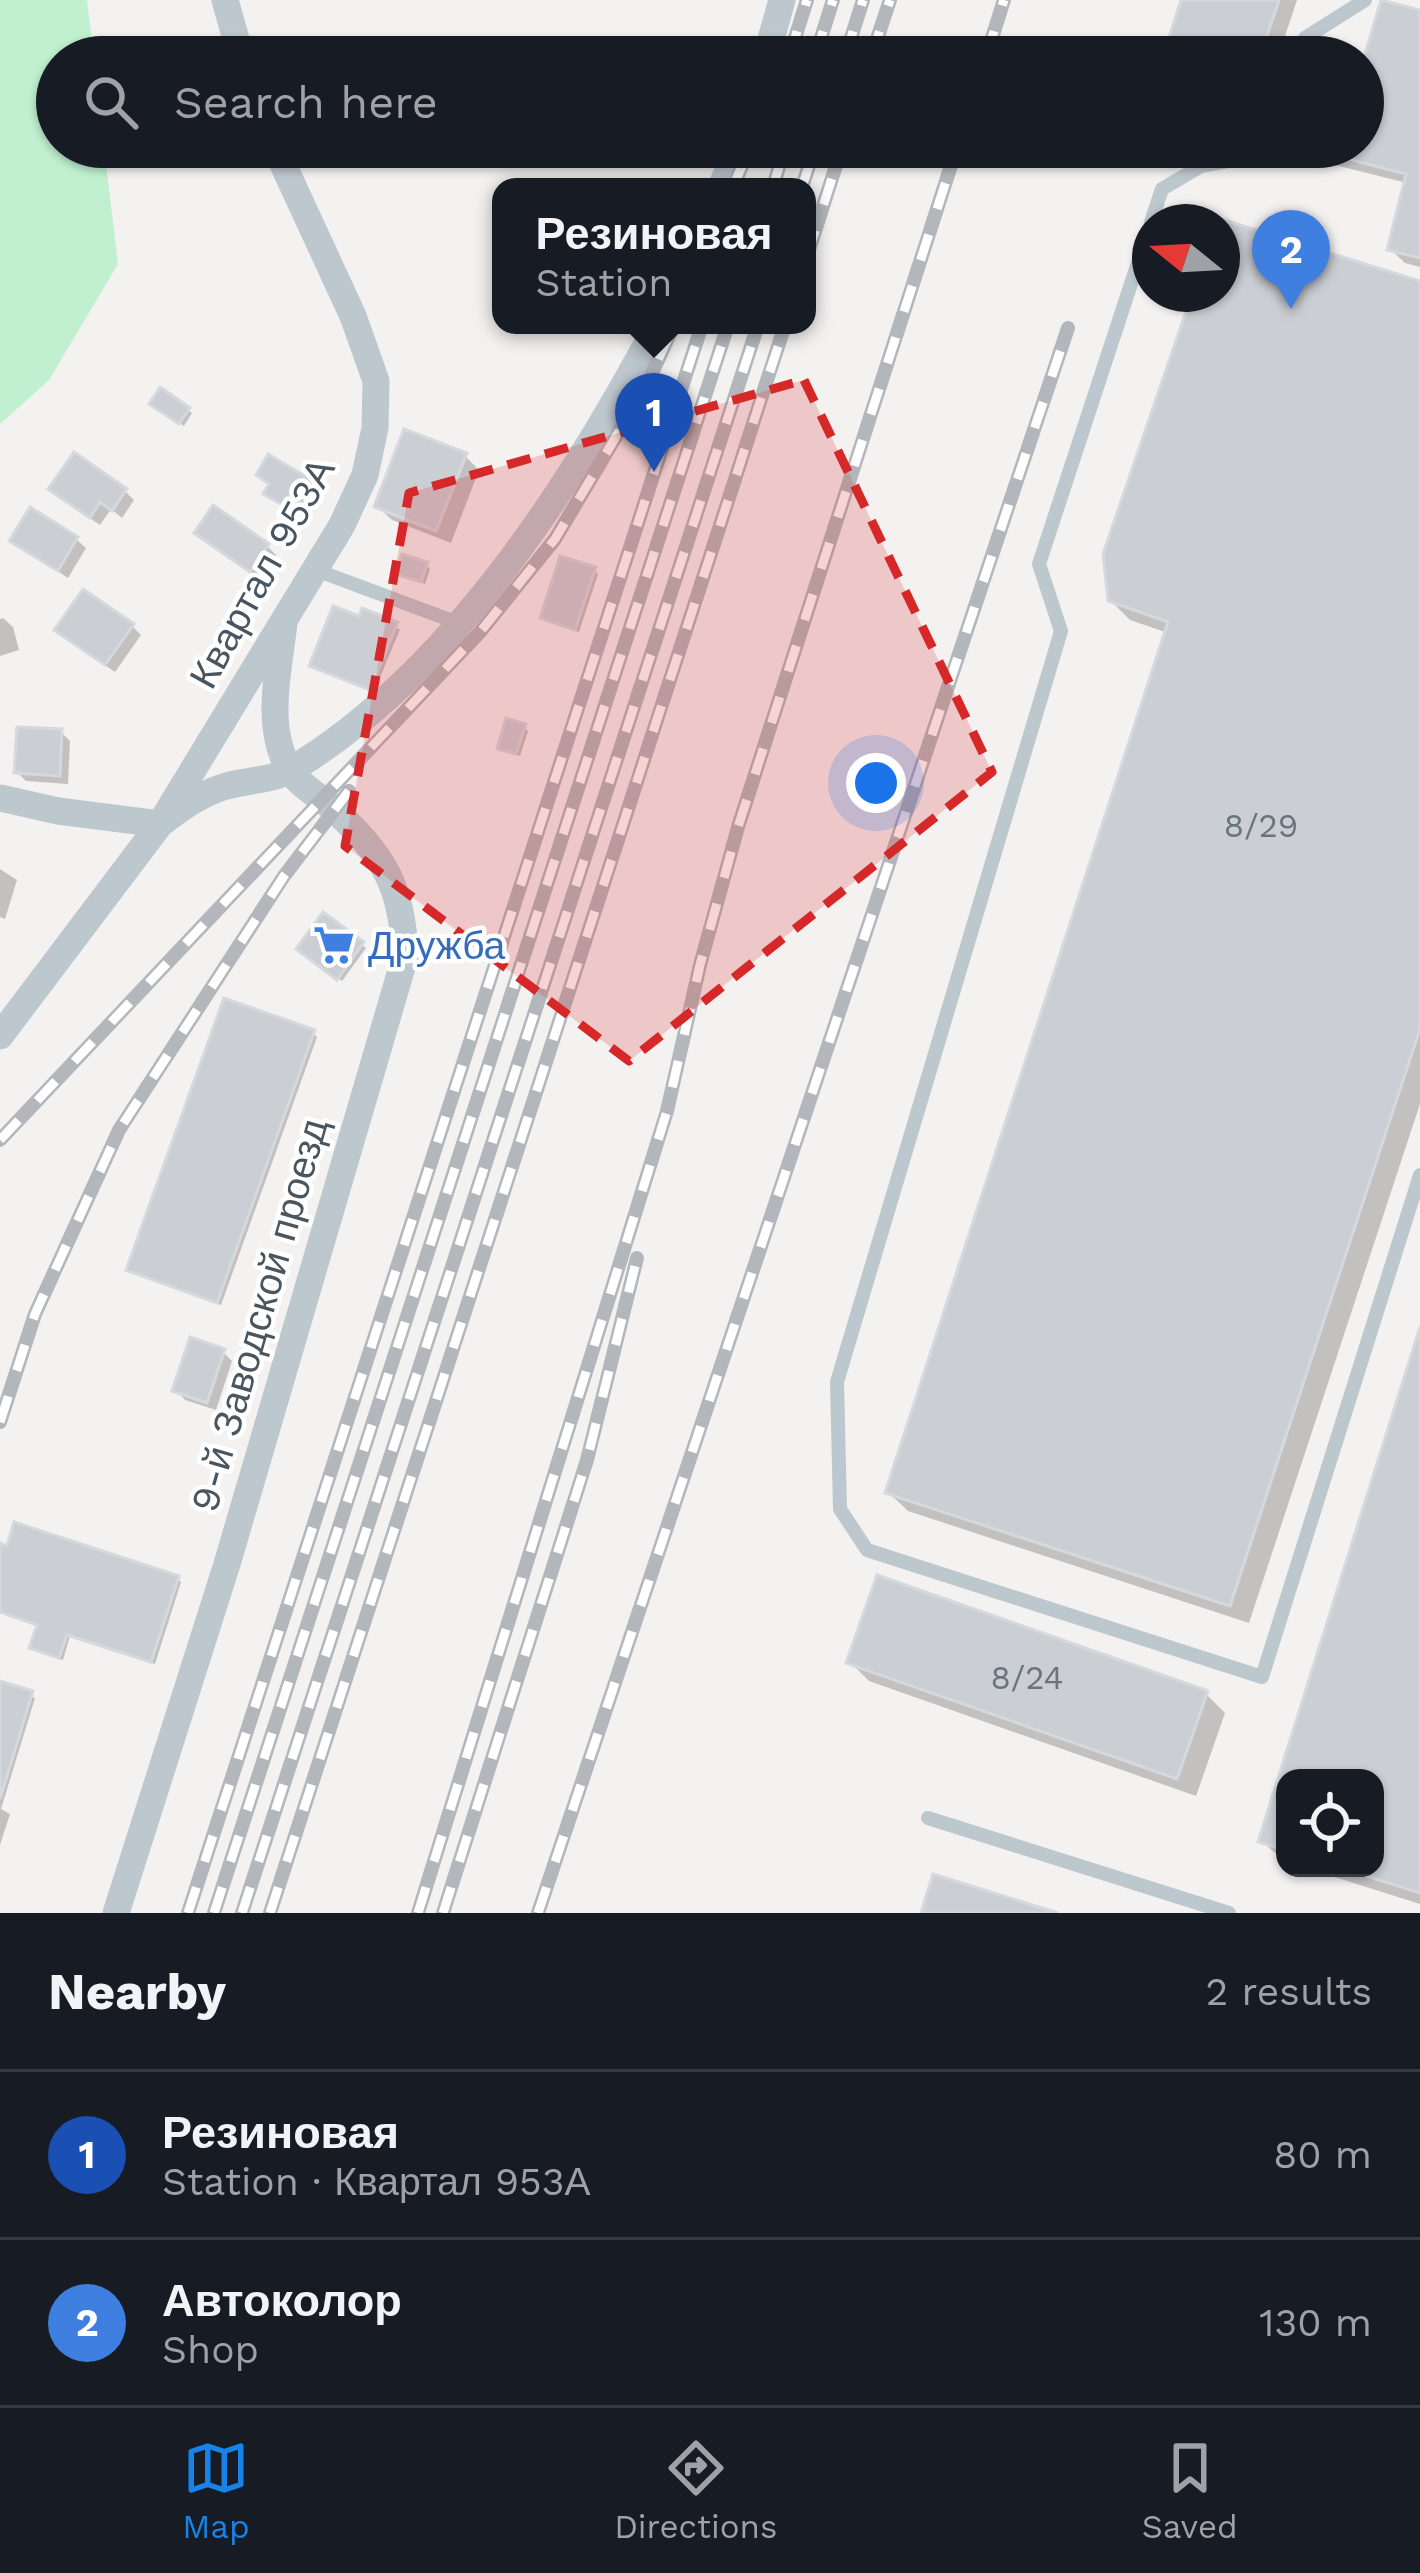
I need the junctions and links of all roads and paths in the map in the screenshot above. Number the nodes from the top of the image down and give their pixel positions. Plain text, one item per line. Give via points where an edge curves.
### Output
1 (225, 0) edge
2 (782, 0) edge
3 (1365, 0) edge
4 (236, 36) edge
5 (772, 36) edge
6 (1309, 36) edge
7 (285, 168) edge
8 (1198, 168) edge
9 (1157, 204) edge
10 (1132, 282) edge
11 (652, 334) edge
12 (316, 570) junction
13 (284, 623) junction
14 (458, 623) junction
15 (290, 772) junction
16 (0, 798) edge
17 (160, 824) junction
18 (0, 1036) edge
19 (1420, 1175) edge
20 (928, 1818) dead end
21 (116, 1913) edge
22 (1229, 1913) edge

1 - 4 street
2 - 5 street
3 - 6 lane
7 - 12 street, Квартал 953А via 376,381 365,475
8 - 9 lane via 1162,189
10 - 19 lane via 1039,563 1061,632 837,1382 840,1509 867,1550 1262,1677
11 - 14 street, Квартал 953А via 542,520
12 - 13 street, Квартал 953А
12 - 14 lane
13 - 15 street via 275,702
13 - 17 street, Квартал 953А
14 - 15 street, Квартал 953А via 380,704
15 - 17 street, Квартал 953А via 223,787
15 - 21 street, 9-й Заводской проезд via 387,871 402,907 405,957
16 - 17 street
17 - 18 street, Квартал 953А
20 - 22 lane

